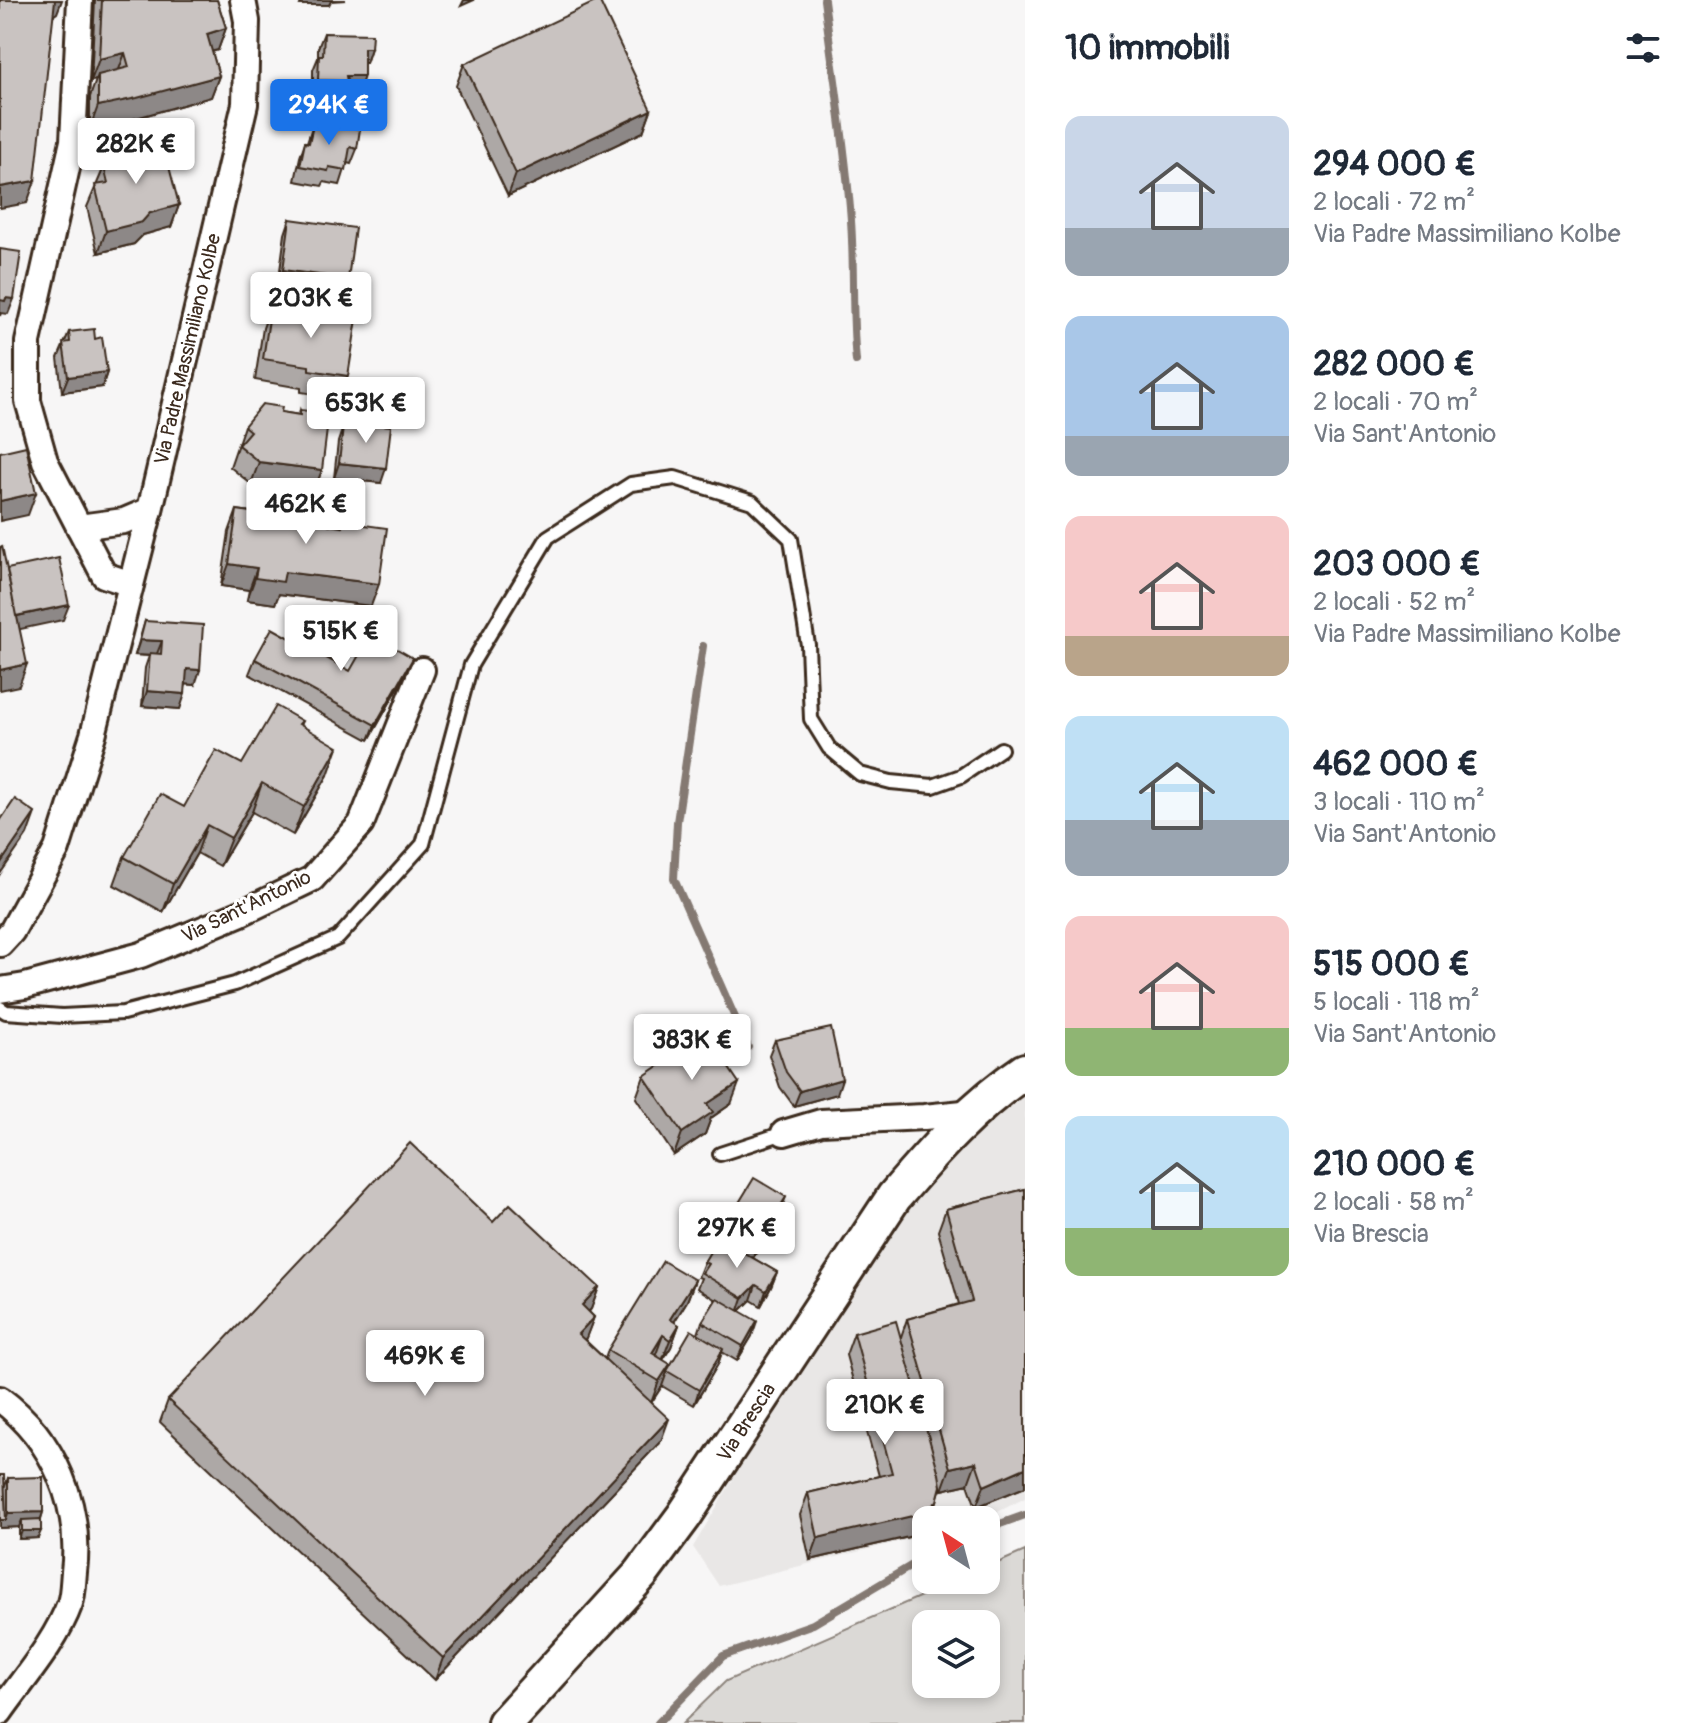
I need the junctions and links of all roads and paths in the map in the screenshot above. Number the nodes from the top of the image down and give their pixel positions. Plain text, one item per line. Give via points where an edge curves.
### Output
1 (80, 0) edge
2 (243, 0) edge
3 (150, 510) junction
4 (79, 527) junction
5 (131, 584) junction
6 (422, 670) dead end
7 (1001, 749) dead end
8 (0, 944) edge
9 (0, 990) edge
10 (0, 1008) edge
11 (1025, 1071) edge
12 (973, 1112) junction
13 (784, 1133) joint
14 (720, 1154) dead end
15 (0, 1399) edge
16 (0, 1712) edge
17 (505, 1723) edge

1 - 4 street via 73,141 28,342 28,401 45,461
2 - 3 street, Via Padre Massimiliano Kolbe via 245,104
3 - 4 street via 124,521
3 - 5 street
4 - 5 street via 104,575
5 - 8 street via 93,735 57,849
6 - 9 street, Via Sant'Antonio via 361,824 312,879 141,955
7 - 10 lane via 961,776 933,786 860,774 829,748 811,719 808,645 791,539 752,502 675,478 631,484 548,537 471,665 423,844 338,938 235,984 123,1013 62,1016
11 - 12 main road, Via Brescia
12 - 13 street via 821,1122
12 - 17 main road, Via Brescia via 894,1197 641,1574
13 - 14 lane
15 - 16 street via 49,1450 71,1501 78,1544 71,1602

